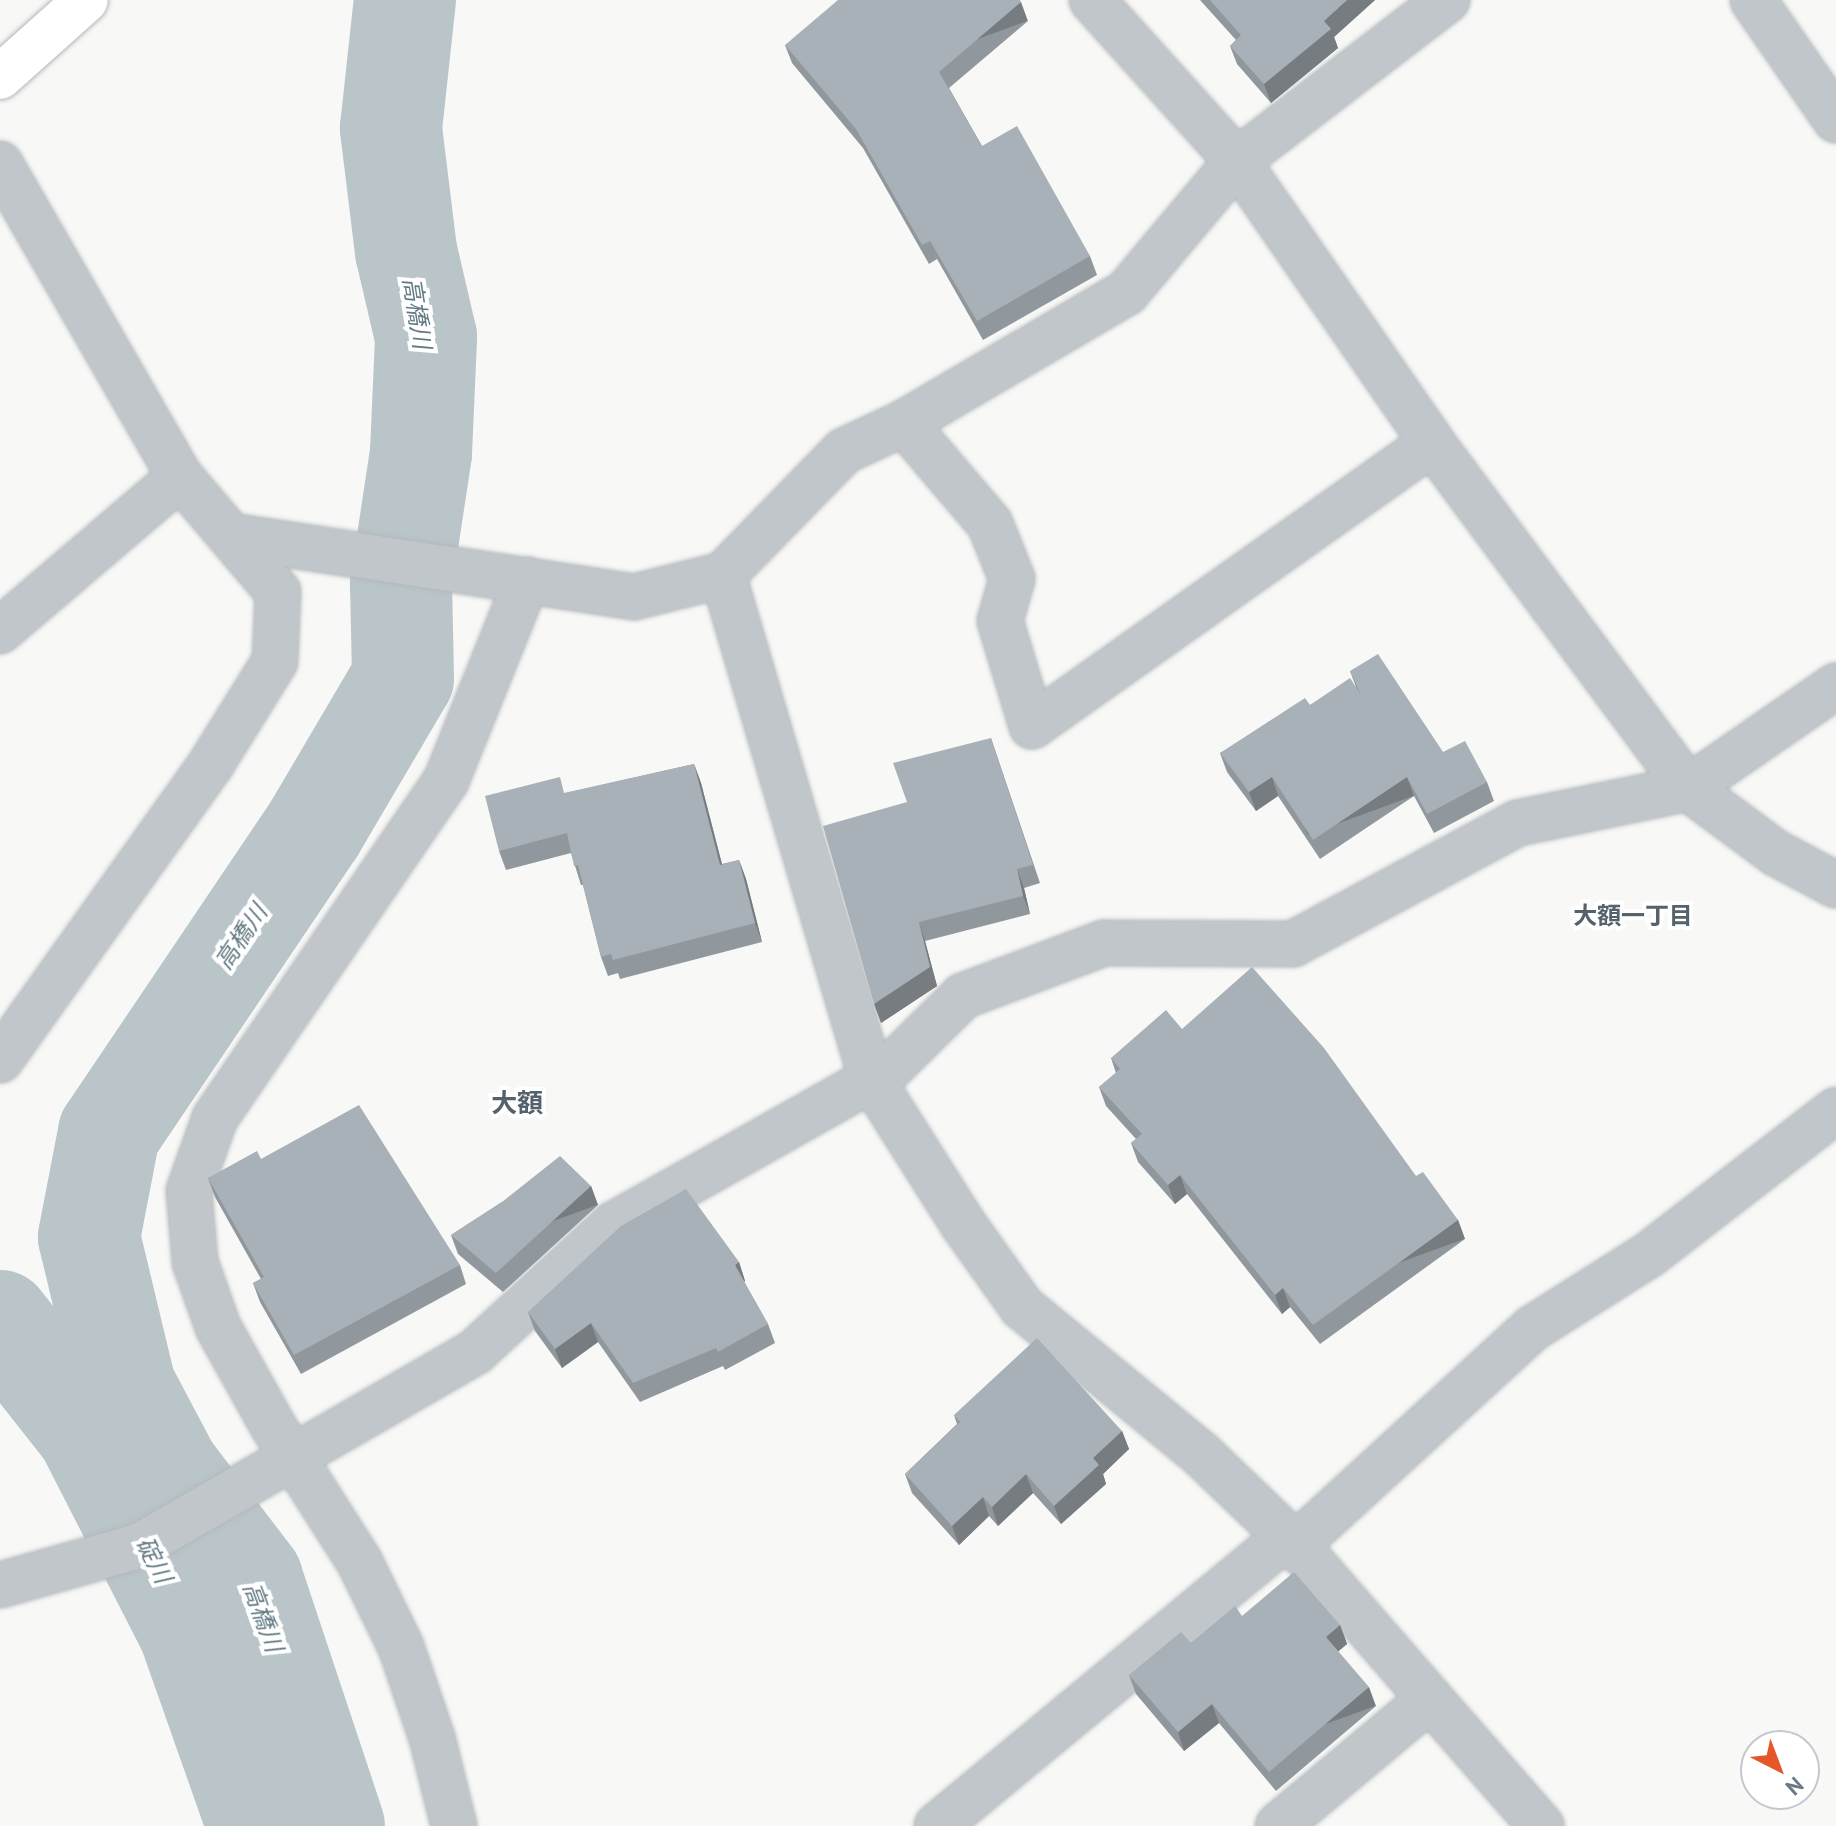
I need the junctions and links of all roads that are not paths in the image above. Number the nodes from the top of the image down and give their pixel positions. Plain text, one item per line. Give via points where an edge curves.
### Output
1 (86, 0) edge
2 (1092, 0) edge
3 (1447, 0) edge
4 (1753, 0) edge
5 (0, 77) edge
6 (1836, 120) edge
7 (1237, 161) junction
8 (0, 164) edge
9 (904, 423) junction
10 (1432, 443) junction
11 (180, 477) junction
12 (231, 536) junction
13 (723, 575) junction
14 (527, 580) junction
15 (0, 631) edge
16 (1836, 686) edge
17 (1688, 788) junction
18 (1836, 885) edge
19 (0, 1060) edge
20 (872, 1080) junction
21 (1836, 1110) edge
22 (280, 1466) junction
23 (1296, 1545) junction
24 (0, 1585) edge
25 (1430, 1699) junction
26 (454, 1826) edge
27 (937, 1826) edge
28 (1278, 1826) edge
29 (1541, 1826) edge

1 - 5 main road
2 - 7 street
3 - 7 street
4 - 6 street
7 - 9 street via 1127,292
7 - 10 street
8 - 11 street
9 - 10 street via 990,524 1012,579 1000,621 1032,726
9 - 13 street via 844,451
10 - 17 street
11 - 12 street
11 - 15 street
12 - 14 street
12 - 19 street via 278,592 275,661 211,764
13 - 14 street via 634,597
13 - 20 street
14 - 22 street via 446,781 215,1118 189,1191 195,1262
16 - 17 street
17 - 18 street via 1776,853
17 - 20 street via 1518,823 1293,944 1104,943 963,996
20 - 22 street via 613,1225 475,1352
20 - 23 street via 1022,1307 1201,1454
21 - 23 street via 1650,1254 1533,1328
22 - 24 street via 139,1546
22 - 26 street via 359,1561 401,1647
23 - 25 street
23 - 27 street via 1274,1547
25 - 28 street
25 - 29 street

